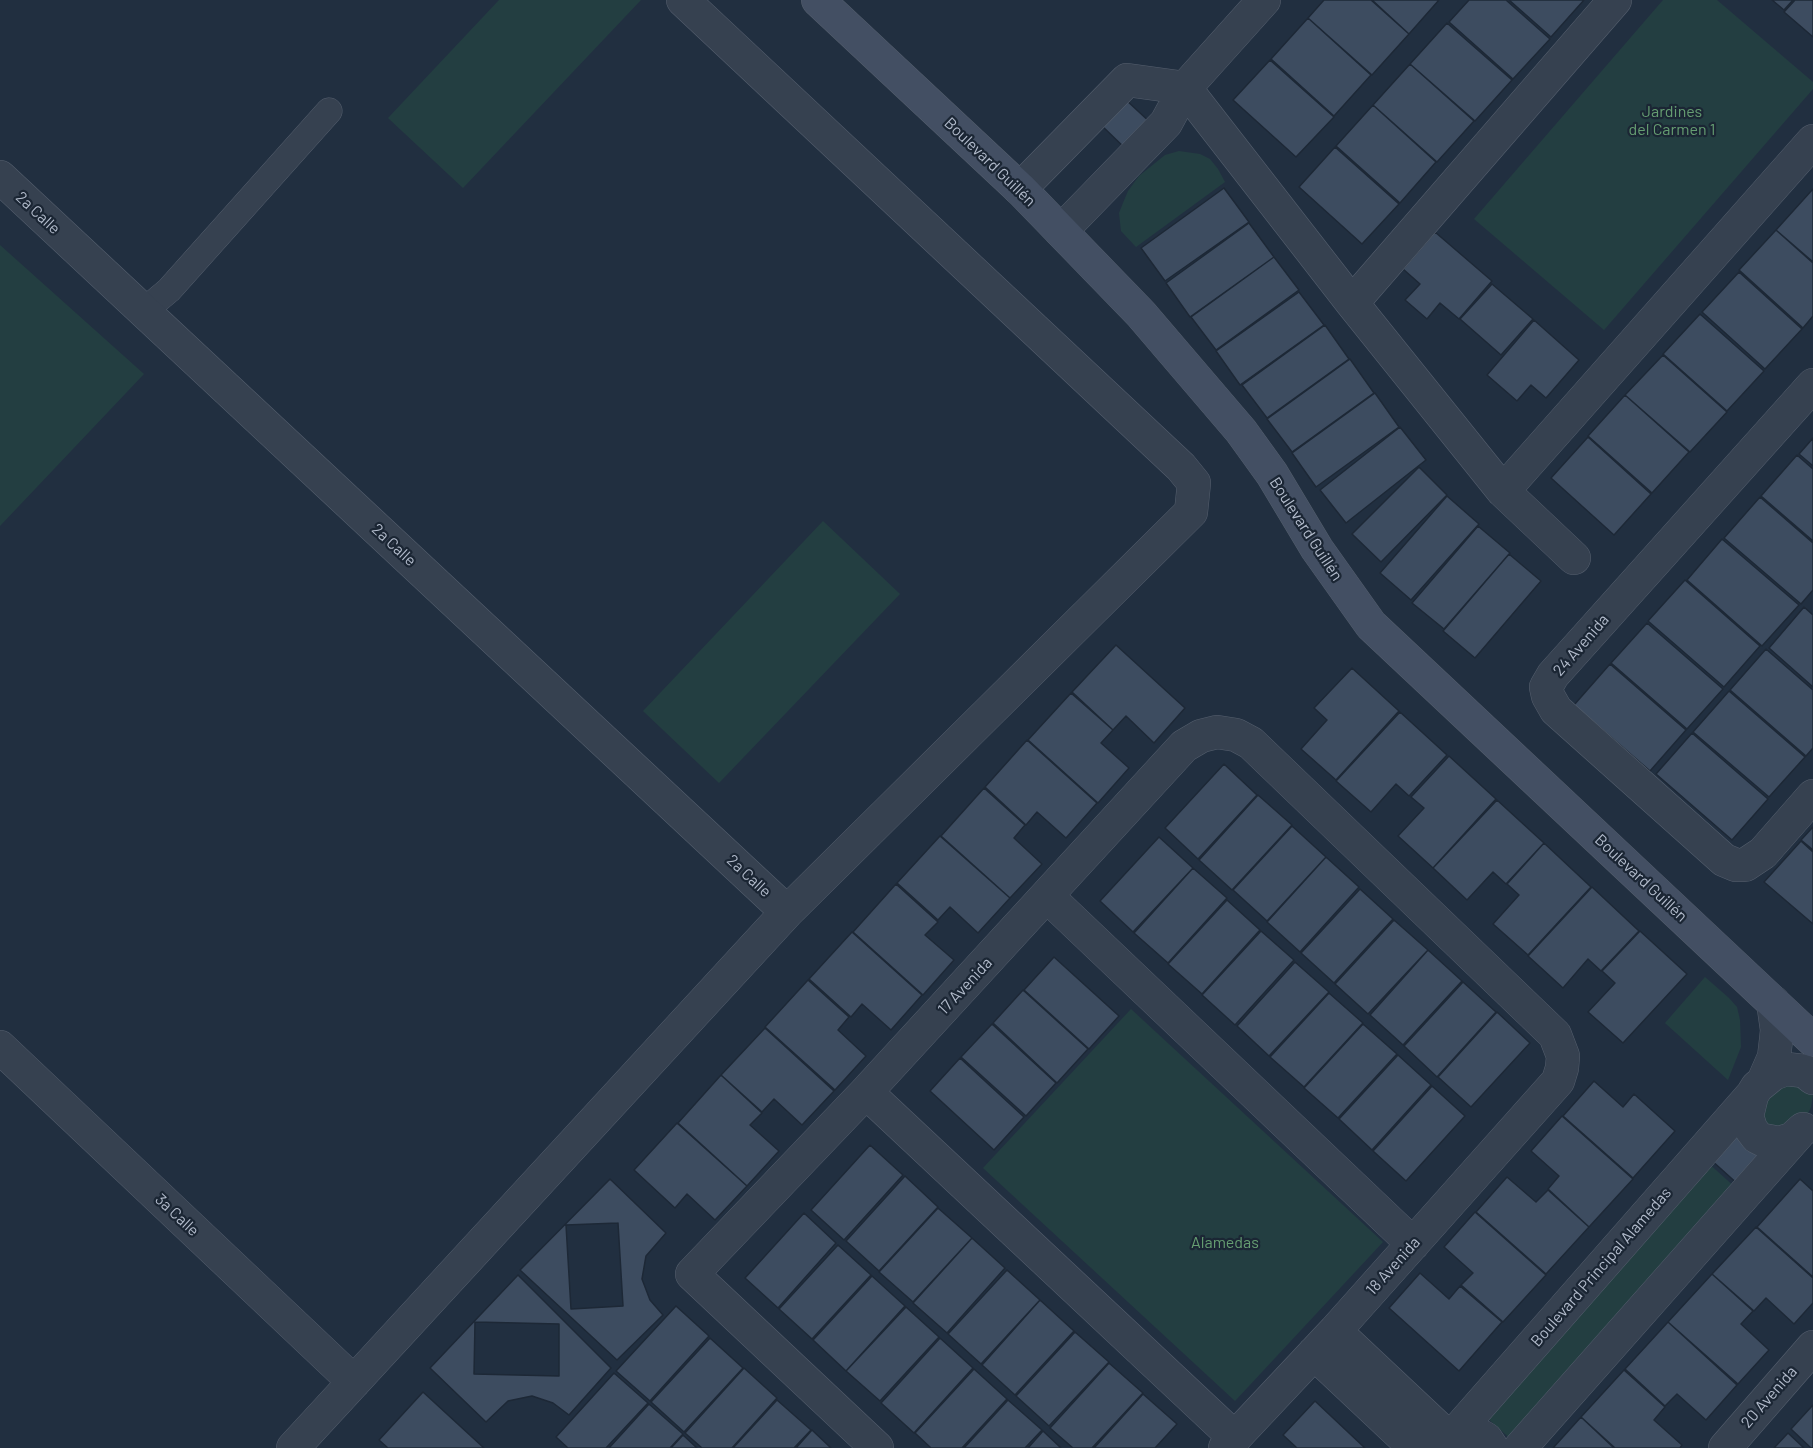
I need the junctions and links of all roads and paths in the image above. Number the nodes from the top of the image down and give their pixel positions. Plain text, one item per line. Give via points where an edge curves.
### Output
1 (683, 0) edge
2 (818, 0) edge
3 (1264, 0) edge
4 (1616, 0) edge
5 (1185, 88) junction
6 (329, 111) dead end
7 (1813, 141) edge
8 (0, 177) edge
9 (1020, 189) junction
10 (1061, 231) junction
11 (1352, 303) junction
12 (144, 311) junction
13 (1813, 385) edge
14 (1503, 491) junction
15 (1574, 558) dead end
16 (1813, 796) edge
17 (1047, 896) junction
18 (787, 912) junction
19 (1773, 1002) junction
20 (1813, 1040) edge
21 (0, 1047) edge
22 (1813, 1078) edge
23 (1558, 1081) joint
24 (1758, 1088) junction
25 (866, 1092) junction
26 (1808, 1123) edge
27 (1413, 1244) junction
28 (1324, 1342) junction
29 (1813, 1347) edge
30 (354, 1382) junction
31 (1230, 1443) edge
32 (1444, 1444) edge
33 (293, 1448) edge
34 (877, 1448) edge
35 (1415, 1448) edge
36 (1492, 1448) edge
37 (1520, 1448) edge
38 (1725, 1448) edge

1 - 18 street via 1194,483 1191,512
2 - 9 main road, Boulevard Guillén
3 - 5 street
4 - 11 street
5 - 9 street via 1127,80
5 - 10 street via 1166,123
5 - 11 street
6 - 12 lane via 169,290
7 - 14 street
8 - 12 street, 2a Calle
9 - 10 main road, Boulevard Guillén
10 - 19 main road, Boulevard Guillén via 1141,314 1241,431 1371,625
11 - 14 street
12 - 18 street, 2a Calle
13 - 16 street, 24 Avenida via 1546,687 1556,710 1724,860 1736,866 1745,866 1763,853
14 - 15 street
17 - 23 street, 17 Avenida via 1184,746 1217,732 1236,735 1251,743 1555,1035 1563,1056
17 - 25 street, 17 Avenida
17 - 27 street
18 - 30 street
19 - 20 main road, Boulevard Guillén
19 - 24 street via 1777,1030 1774,1057
21 - 30 street, 3a Calle
22 - 24 street, Boulevard Principal Alamedas via 1804,1071 1779,1070
23 - 27 street, 18 Avenida
24 - 26 street via 1747,1116 1756,1137 1786,1142
24 - 32 street, Boulevard Principal Alamedas
25 - 31 street
25 - 34 street, 17 Avenida via 692,1274
26 - 37 street
27 - 28 street, 18 Avenida
28 - 31 street, 18 Avenida
28 - 32 street
28 - 35 street
29 - 38 street, 20 Avenida
30 - 33 street
32 - 36 street via 1462,1434 1476,1435 1486,1439

